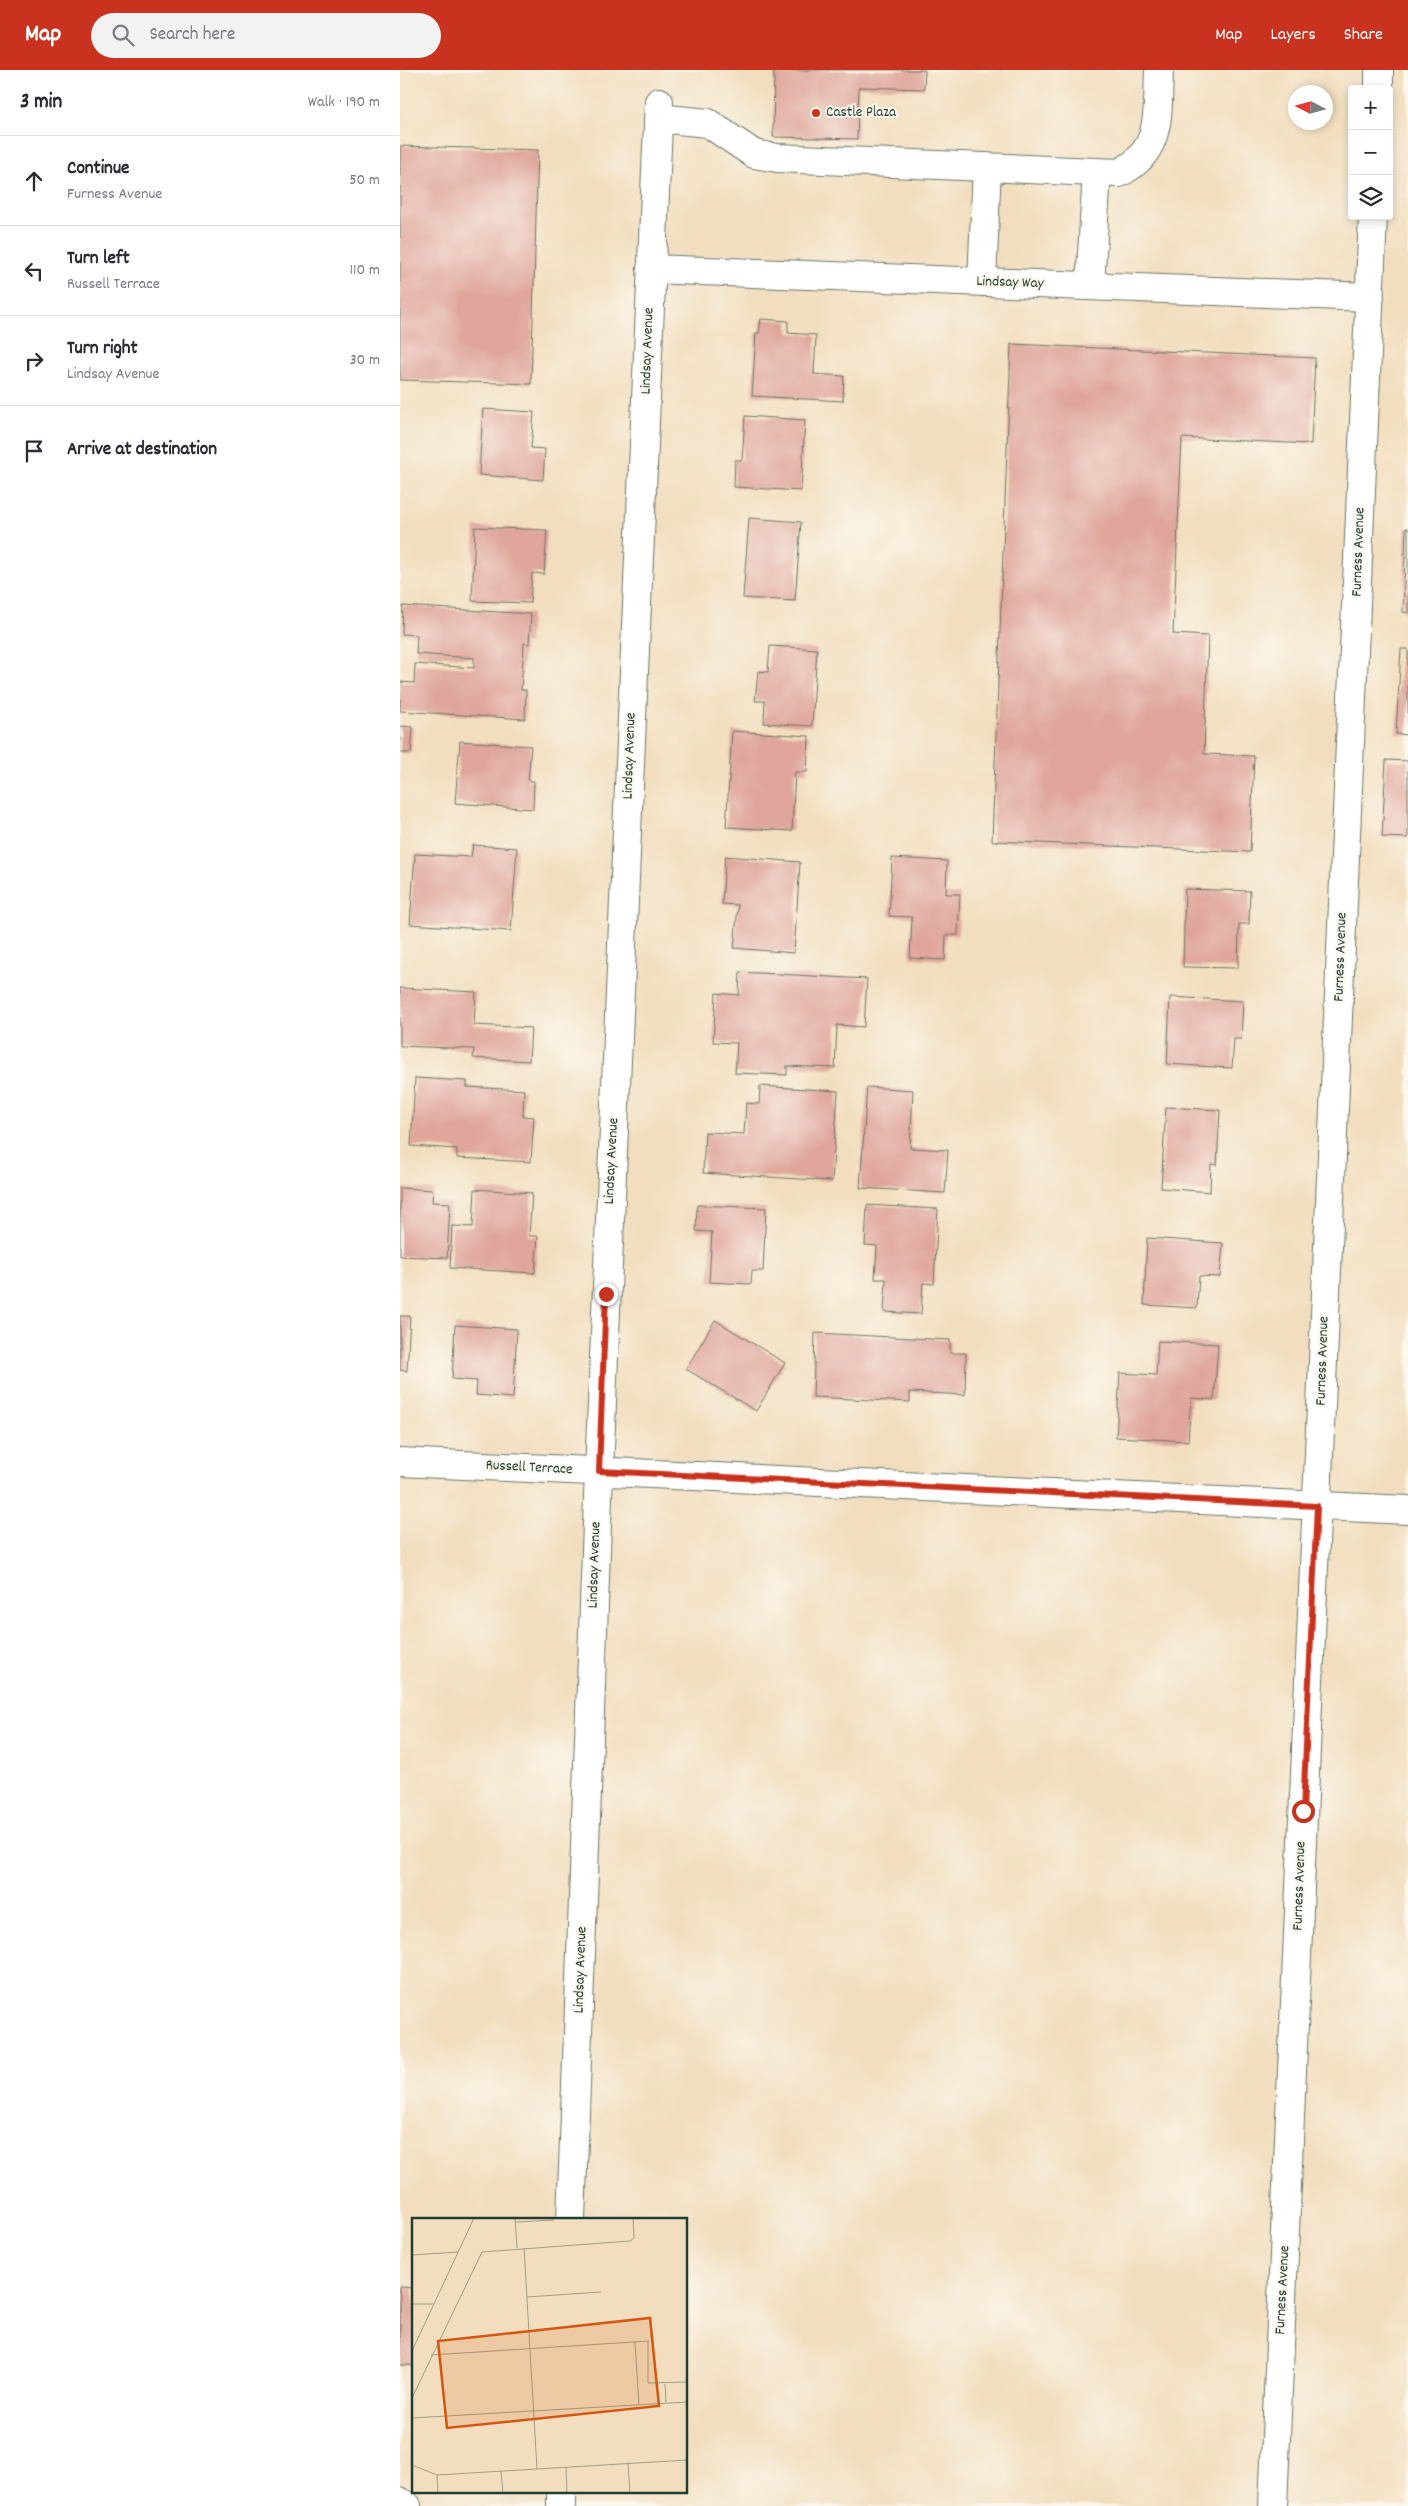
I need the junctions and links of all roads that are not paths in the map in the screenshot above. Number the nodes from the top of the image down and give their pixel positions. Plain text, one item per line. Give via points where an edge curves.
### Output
1 (1159, 70) edge
2 (1379, 70) edge
3 (1379, 85) edge
4 (987, 167) junction
5 (1097, 172) junction
6 (1373, 220) edge
7 (651, 269) junction
8 (982, 282) junction
9 (1090, 286) junction
10 (1370, 297) junction
11 (400, 1462) edge
12 (599, 1471) junction
13 (1317, 1506) junction
14 (1408, 1510) edge
15 (571, 2218) edge
16 (400, 2502) edge
17 (407, 2506) edge
18 (1273, 2506) edge

1 - 5 street via 1153,140 1145,154 1134,166 1119,173
2 - 3 street
4 - 5 street
4 - 7 street, Lindsay Avenue via 754,154 708,123 658,110
4 - 8 street
5 - 9 street
6 - 10 street, Furness Avenue
7 - 8 street, Lindsay Way
7 - 12 street, Lindsay Avenue
8 - 9 street, Lindsay Way
9 - 10 street, Lindsay Way
10 - 13 street, Furness Avenue
11 - 12 street, Russell Terrace
12 - 13 street, Russell Terrace
12 - 15 street, Lindsay Avenue
13 - 14 street, Russell Terrace
13 - 18 street, Furness Avenue
16 - 17 street

